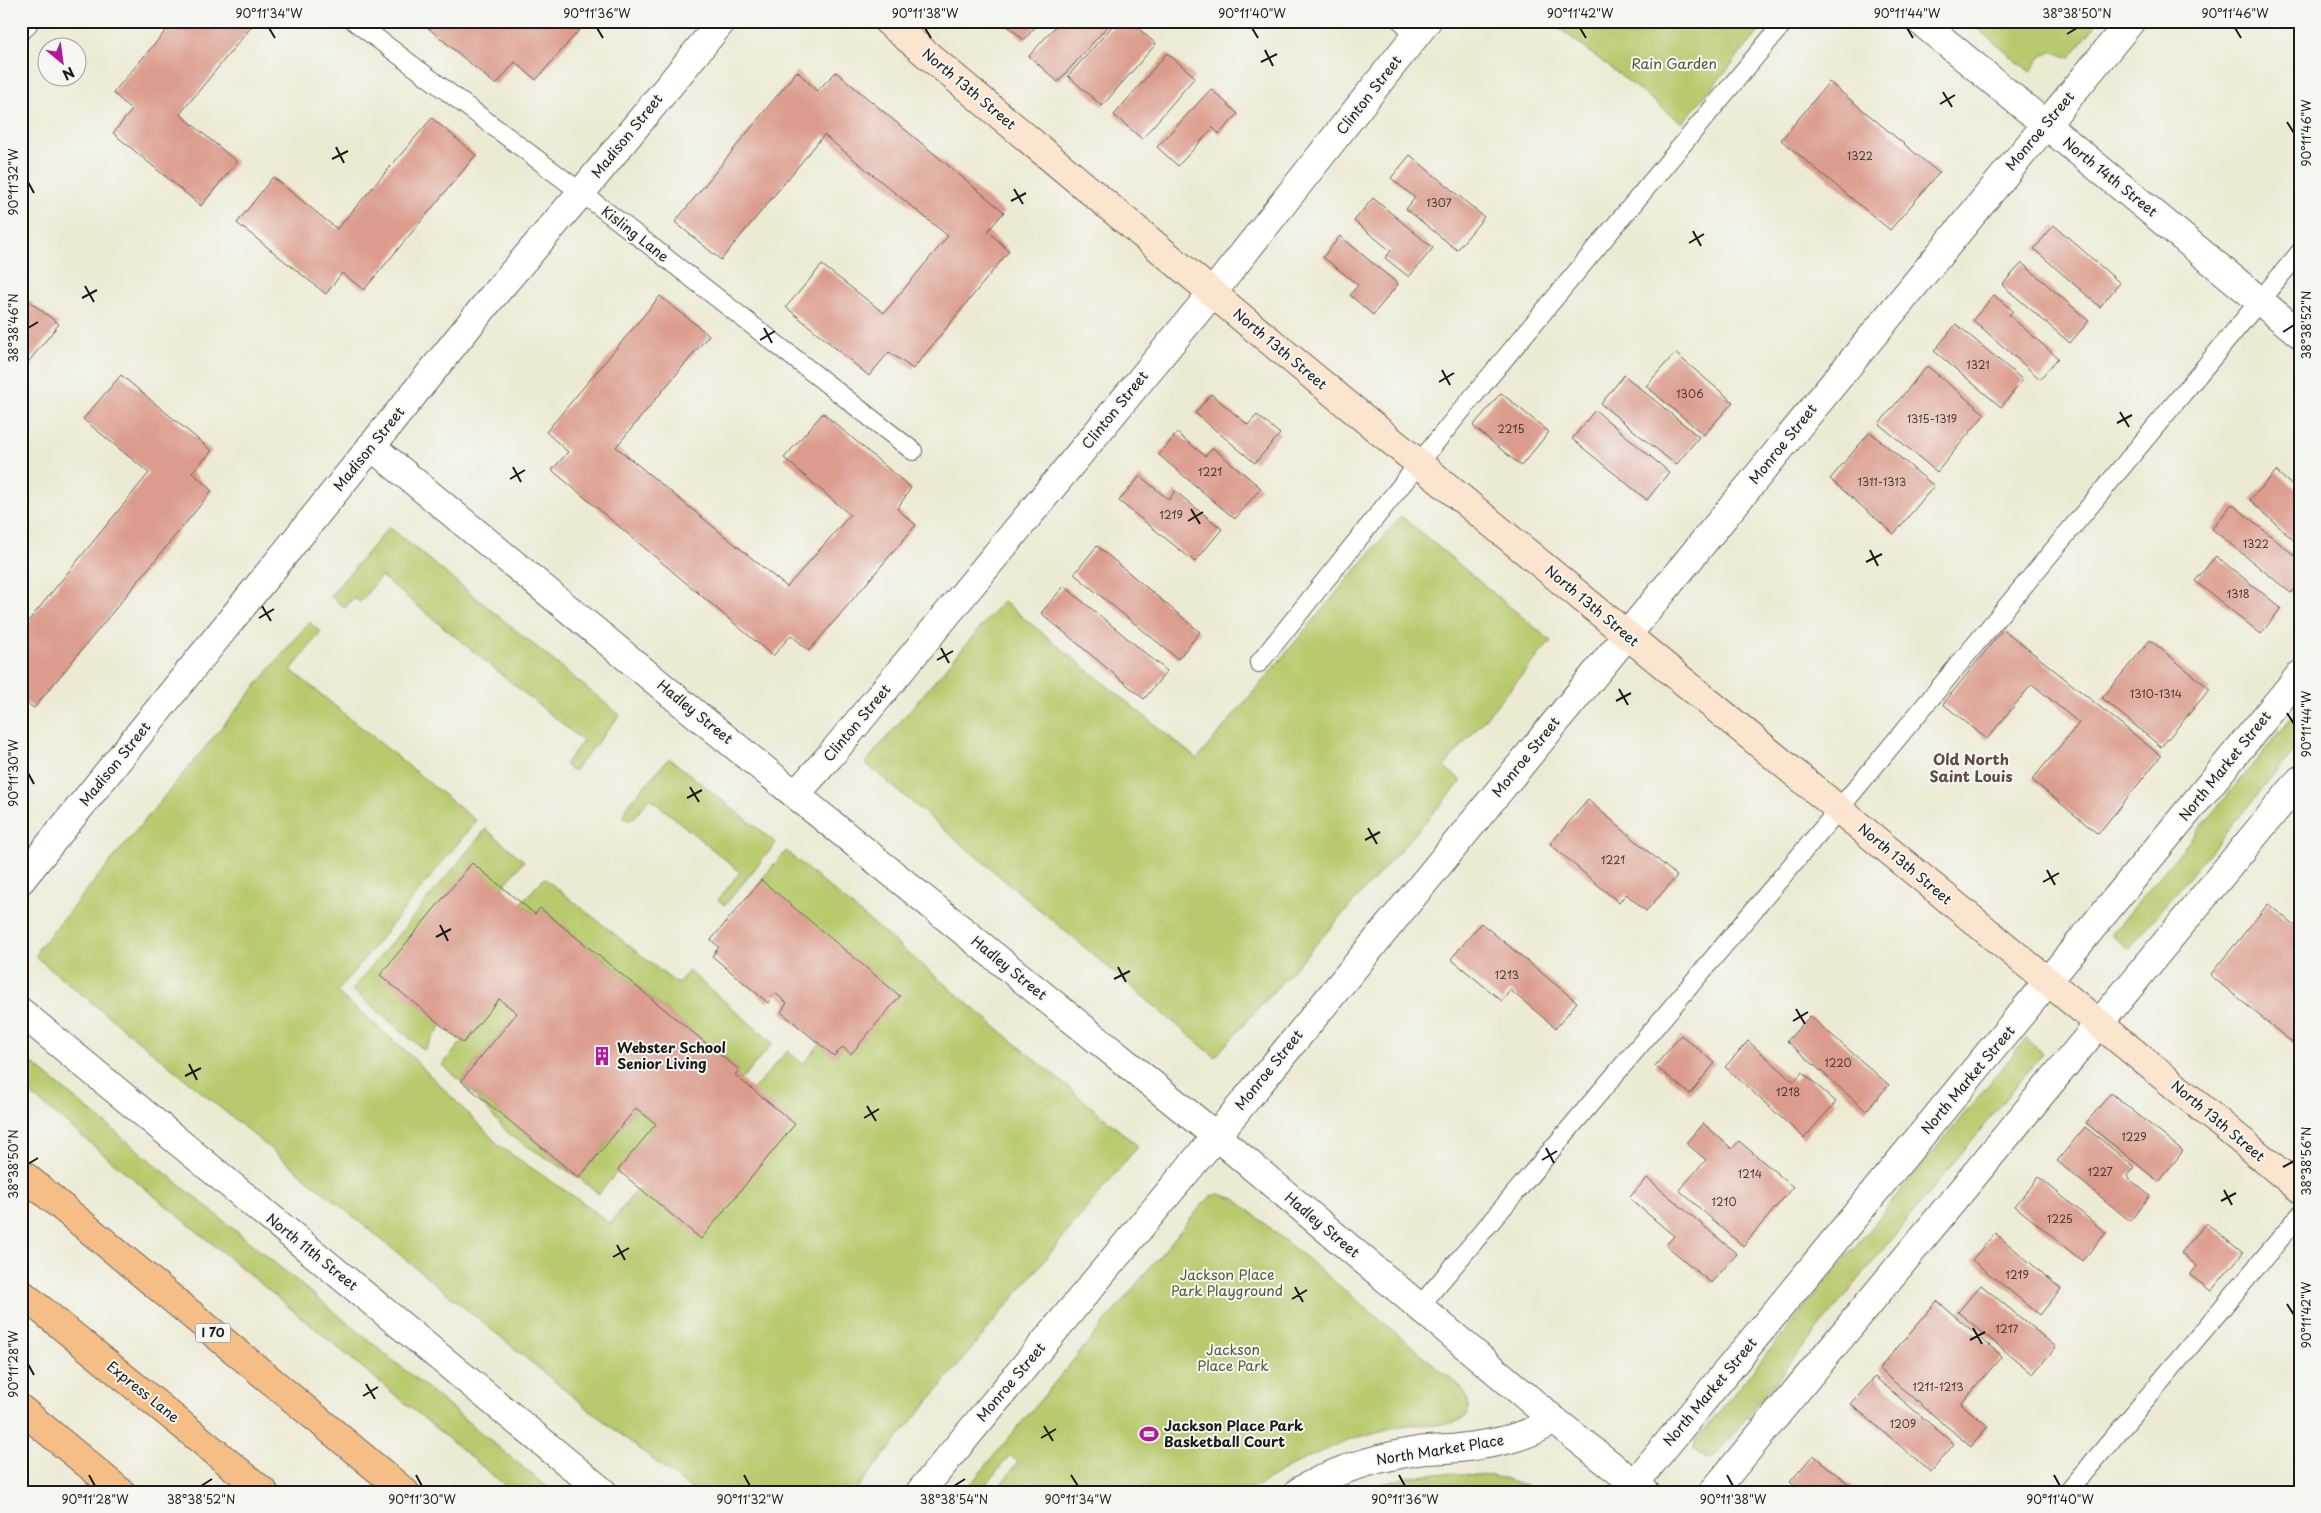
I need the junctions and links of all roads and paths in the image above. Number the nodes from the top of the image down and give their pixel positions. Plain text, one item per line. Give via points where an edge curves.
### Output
1 (24, 21) edge
2 (354, 21) edge
3 (722, 21) edge
4 (887, 21) edge
5 (1785, 21) edge
6 (1920, 21) edge
7 (2131, 21) edge
8 (21, 25) edge
9 (1415, 26) edge
10 (2046, 125) junction
11 (581, 193) junction
12 (2300, 252) edge
13 (1213, 292) junction
14 (2260, 301) junction
15 (2300, 334) edge
16 (371, 446) junction
17 (913, 451) dead end
18 (1418, 463) junction
19 (1627, 635) junction
20 (1259, 663) dead end
21 (2300, 674) edge
22 (2300, 780) edge
23 (796, 794) junction
24 (1839, 809) junction
25 (21, 880) edge
26 (2049, 982) junction
27 (21, 1012) edge
28 (2099, 1024) junction
29 (1216, 1136) junction
30 (21, 1173) edge
31 (2300, 1189) edge
32 (2300, 1215) edge
33 (21, 1292) edge
34 (1419, 1307) junction
35 (21, 1408) edge
36 (1554, 1420) junction
37 (1640, 1488) edge
38 (121, 1492) edge
39 (264, 1492) edge
40 (405, 1492) edge
41 (603, 1492) edge
42 (920, 1492) edge
43 (1298, 1492) edge
44 (1713, 1492) edge
45 (2068, 1492) edge

1 - 8 street
2 - 11 lane, Kisling Lane
3 - 11 street, Madison Street
4 - 13 street, North 13th Street
5 - 18 lane
6 - 10 street, North 14th Street
7 - 10 street, Monroe Street
9 - 13 street, Clinton Street
10 - 14 street, North 14th Street
10 - 19 street, Monroe Street
11 - 16 street, Madison Street
11 - 17 lane, Kisling Lane
12 - 14 lane
13 - 18 street, North 13th Street
13 - 23 street, Clinton Street
14 - 15 street, North 14th Street
14 - 24 lane
16 - 23 street, Hadley Street
16 - 25 street, Madison Street
18 - 19 street, North 13th Street
18 - 20 lane
19 - 24 street, North 13th Street
19 - 29 street, Monroe Street
21 - 26 street, North Market Street
22 - 28 street
23 - 29 street, Hadley Street
24 - 26 street, North 13th Street
24 - 34 lane
26 - 28 street, North 13th Street
26 - 37 street, North Market Street
27 - 41 street, North 11th Street
28 - 31 street, North 13th Street
28 - 44 street
29 - 34 street, Hadley Street
29 - 42 street, Monroe Street
30 - 40 highway, I 70
32 - 45 lane
33 - 39 highway, Express Lane
34 - 36 street, Hadley Street
35 - 38 highway
36 - 37 street, Hadley Street
36 - 43 street, North Market Place via 1536,1431 1510,1439 1418,1451 1360,1464

